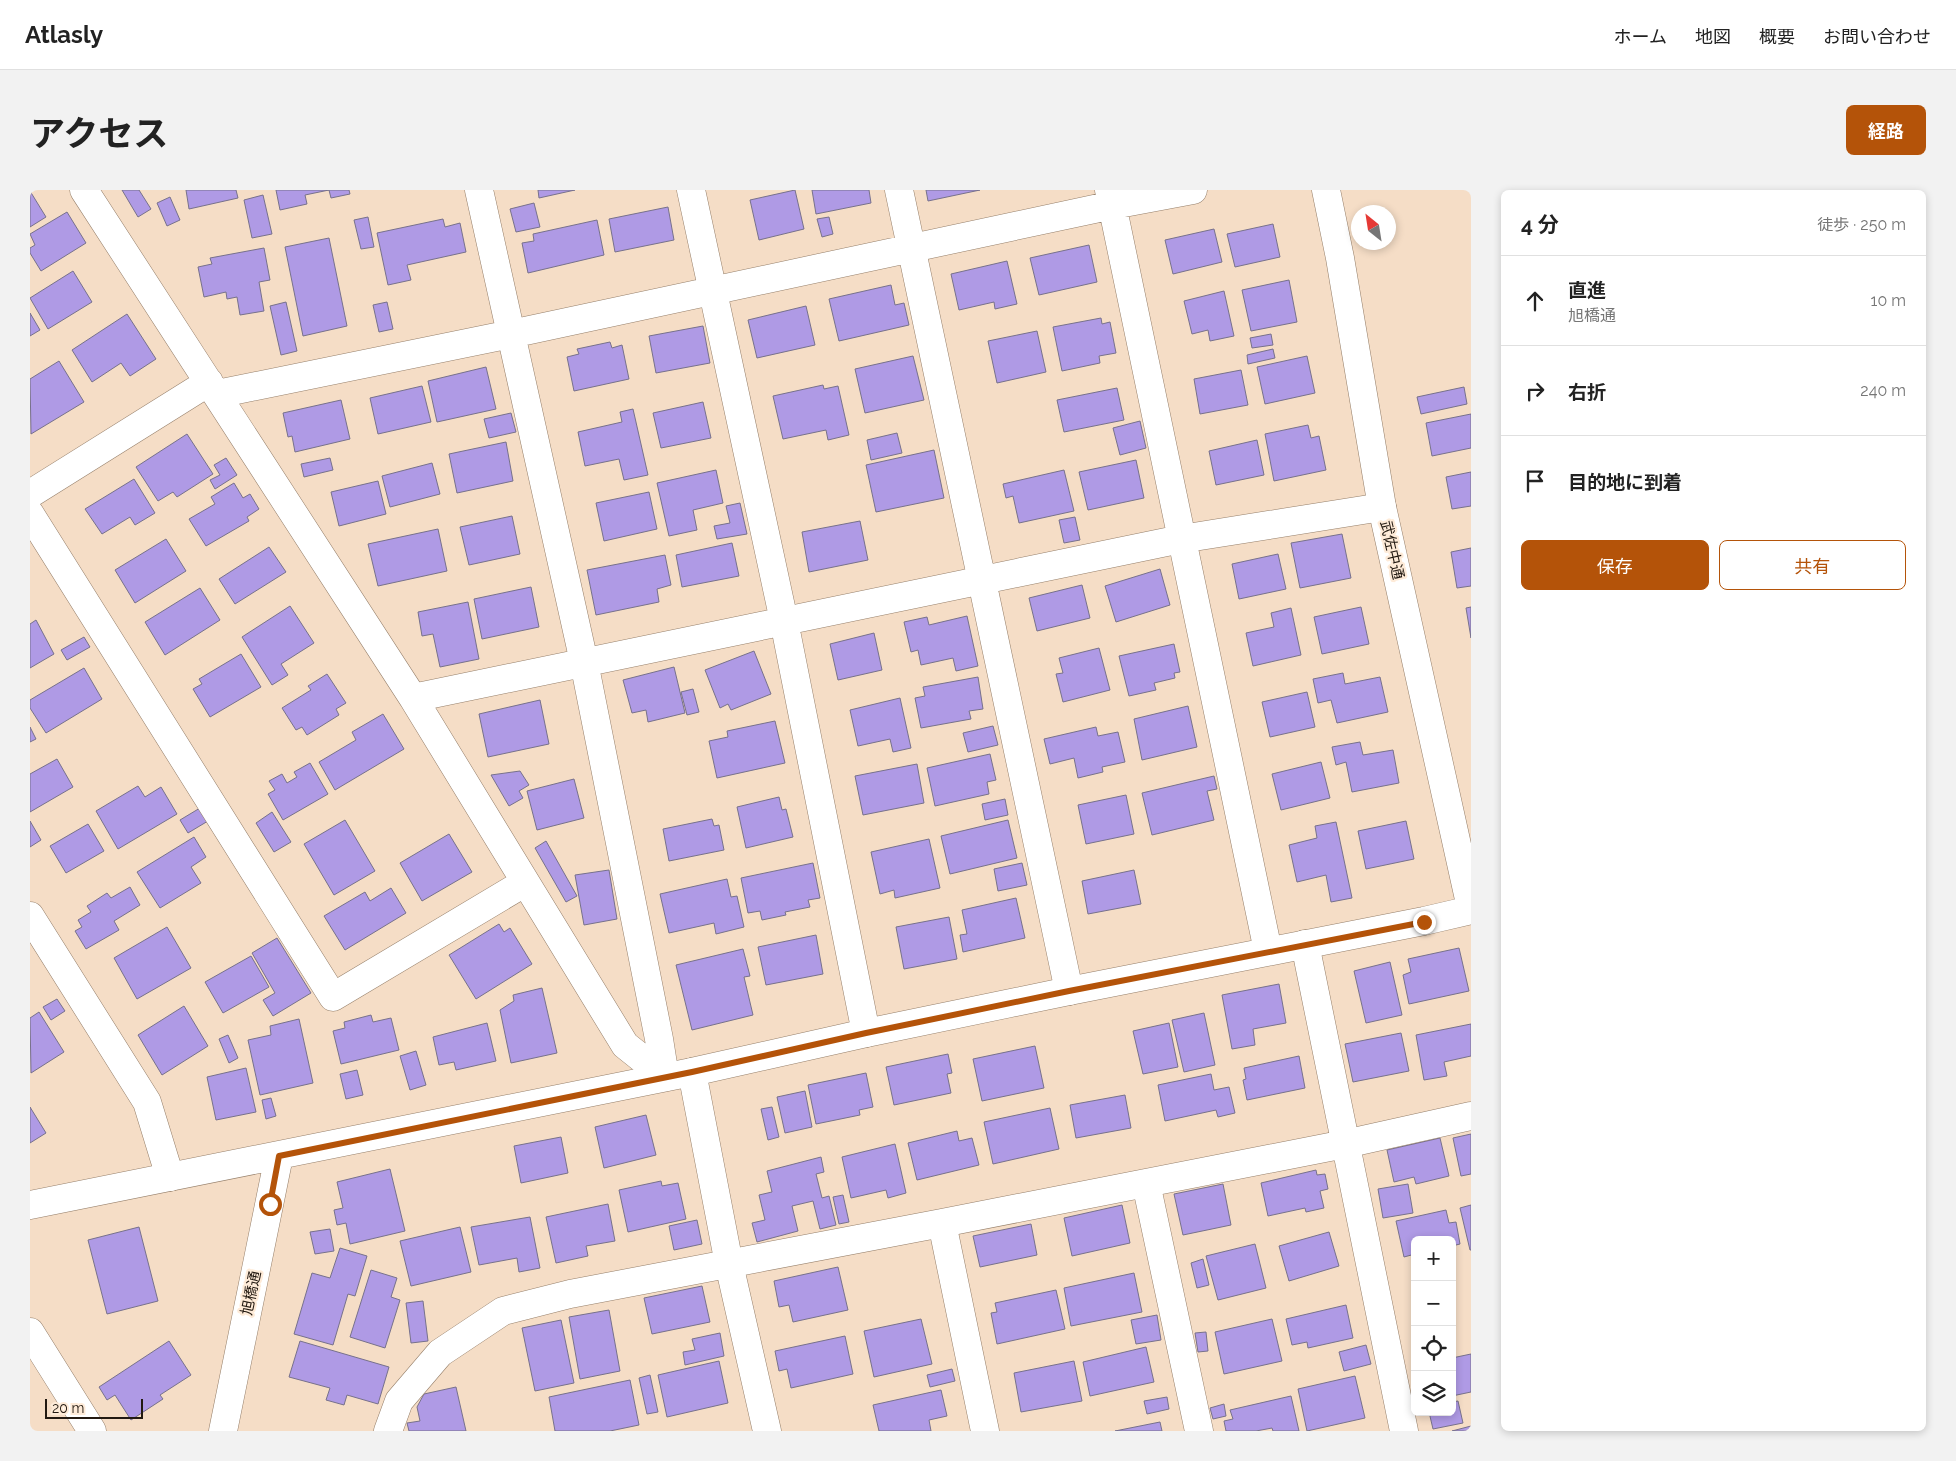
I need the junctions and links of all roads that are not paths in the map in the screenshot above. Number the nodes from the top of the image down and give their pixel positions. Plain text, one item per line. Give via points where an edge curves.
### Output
1 (84, 190) edge
2 (479, 190) edge
3 (691, 190) edge
4 (899, 190) edge
5 (1193, 190) edge
6 (1326, 190) edge
7 (1111, 198) edge
8 (911, 249) junction
9 (713, 292) junction
10 (511, 334) junction
11 (213, 388) junction
12 (30, 494) edge
13 (1382, 507) junction
14 (30, 514) edge
15 (1181, 539) junction
16 (981, 581) junction
17 (784, 622) junction
18 (584, 662) junction
19 (413, 698) junction
20 (524, 883) junction
21 (1471, 909) edge
22 (30, 916) edge
23 (1305, 944) junction
24 (1268, 952) junction
25 (1069, 991) junction
26 (866, 1033) junction
27 (692, 1072) junction
28 (665, 1077) junction
29 (1471, 1116) edge
30 (1344, 1144) junction
31 (279, 1156) junction
32 (170, 1177) junction
33 (1146, 1182) junction
34 (30, 1205) edge
35 (942, 1224) junction
36 (729, 1264) junction
37 (30, 1332) edge
38 (92, 1431) edge
39 (222, 1431) edge
40 (388, 1431) edge
41 (767, 1431) edge
42 (985, 1431) edge
43 (1199, 1431) edge
44 (1404, 1431) edge

1 - 11 street
2 - 10 street
3 - 9 street
4 - 8 street
5 - 7 street
6 - 13 street, 武佐中通
7 - 8 street
7 - 15 street
8 - 9 street
8 - 16 street
9 - 10 street
9 - 17 street
10 - 11 street
10 - 18 street
11 - 12 street
11 - 19 street
13 - 15 street
13 - 21 street, 武佐中通
14 - 20 street via 334,997
15 - 16 street
15 - 24 street
16 - 17 street
16 - 25 street
17 - 18 street
17 - 26 street
18 - 19 street
18 - 28 street
19 - 20 street
20 - 28 street via 625,1046
21 - 23 street via 1424,922
22 - 32 street via 147,1102
23 - 24 street
23 - 30 street
24 - 25 street
25 - 26 street
26 - 27 street
27 - 28 street
27 - 36 street
28 - 31 street
29 - 30 street
30 - 33 street
30 - 44 street
31 - 32 street
31 - 39 street, 旭橋通
32 - 34 street
33 - 35 street
33 - 43 street
35 - 36 street
35 - 42 street
36 - 40 street via 570,1294 503,1311 440,1353 399,1401
36 - 41 street
37 - 38 street

